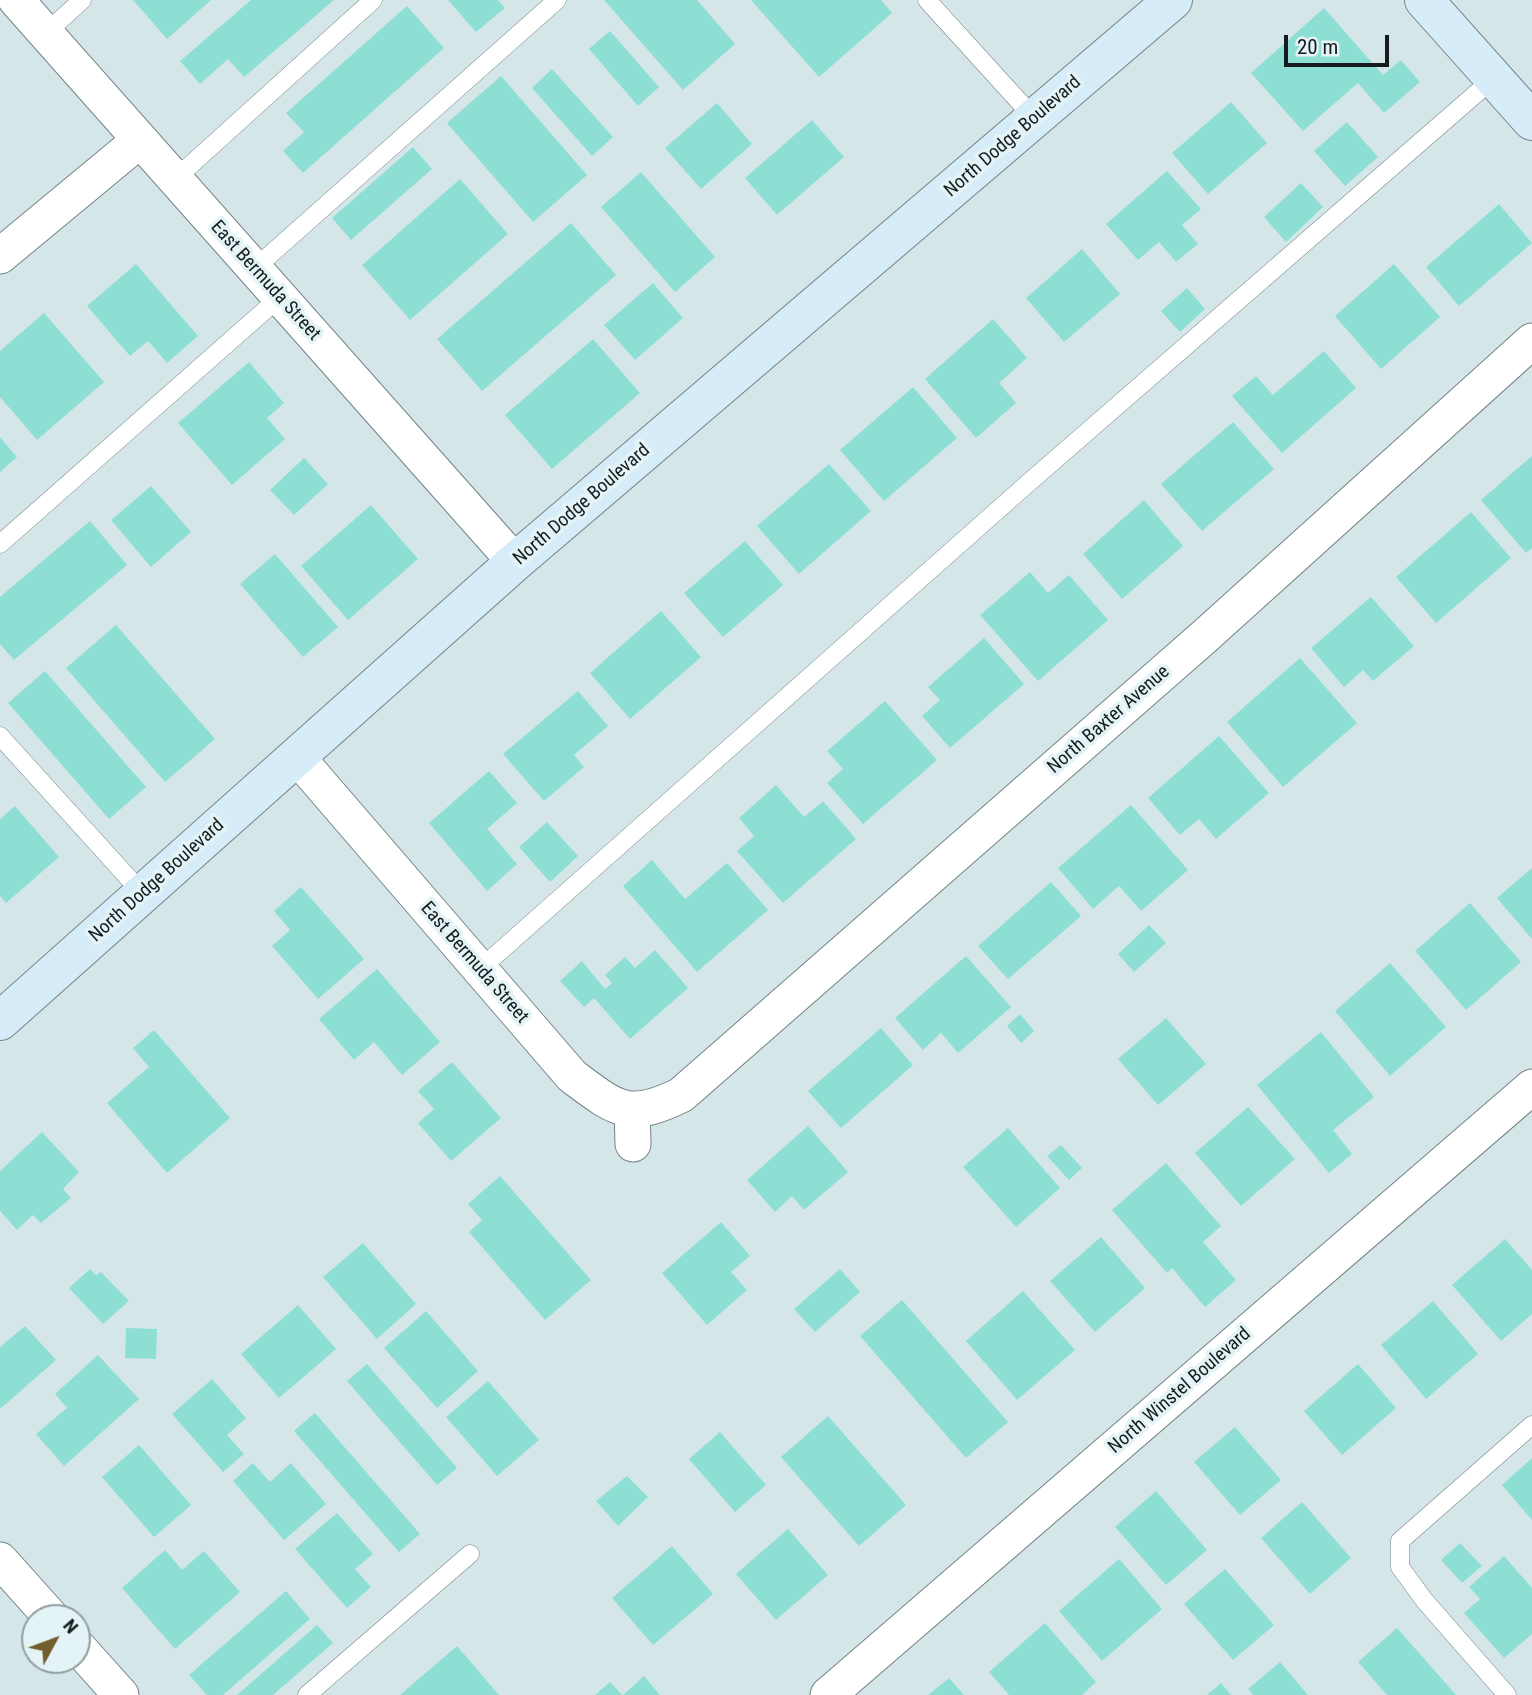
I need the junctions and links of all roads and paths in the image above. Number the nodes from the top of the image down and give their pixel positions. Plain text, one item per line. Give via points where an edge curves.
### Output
1 (16, 0) edge
2 (82, 0) edge
3 (373, 0) edge
4 (557, 0) edge
5 (928, 0) edge
6 (1173, 0) edge
7 (1424, 0) edge
8 (46, 33) junction
9 (1494, 78) junction
10 (1035, 118) junction
11 (1532, 121) edge
12 (141, 139) junction
13 (175, 179) junction
14 (2, 249) edge
15 (254, 269) junction
16 (280, 297) junction
17 (1532, 341) edge
18 (0, 544) edge
19 (515, 562) junction
20 (0, 736) edge
21 (296, 757) junction
22 (143, 894) junction
23 (480, 969) junction
24 (0, 1021) edge
25 (1532, 1087) edge
26 (632, 1109) junction
27 (633, 1144) dead end
28 (1532, 1425) edge
29 (470, 1554) dead end
30 (0, 1560) edge
31 (39, 1604) edge
32 (91, 1662) edge
33 (121, 1695) edge
34 (307, 1695) edge
35 (828, 1695) edge
36 (1507, 1695) edge

1 - 8 street, East Bermuda Street
2 - 8 lane
3 - 13 lane
4 - 15 lane
5 - 10 lane
6 - 10 street, North Dodge Boulevard
7 - 9 street
8 - 12 street, East Bermuda Street
9 - 11 street
9 - 23 lane
10 - 19 street, North Dodge Boulevard
12 - 13 street, East Bermuda Street
12 - 14 street
13 - 15 street, East Bermuda Street
15 - 16 street, East Bermuda Street
16 - 18 lane
16 - 19 street, East Bermuda Street
17 - 26 street, North Baxter Avenue via 1204,637 681,1095 657,1107
19 - 21 street, North Dodge Boulevard
20 - 22 lane
21 - 22 street, North Dodge Boulevard
21 - 23 street, East Bermuda Street
22 - 24 street, North Dodge Boulevard
23 - 26 street, East Bermuda Street via 572,1076 612,1107
25 - 35 street, North Winstel Boulevard
26 - 27 street
28 - 36 lane via 1400,1541 1398,1553 1399,1567 1424,1600
29 - 34 lane
30 - 31 street
32 - 33 street

